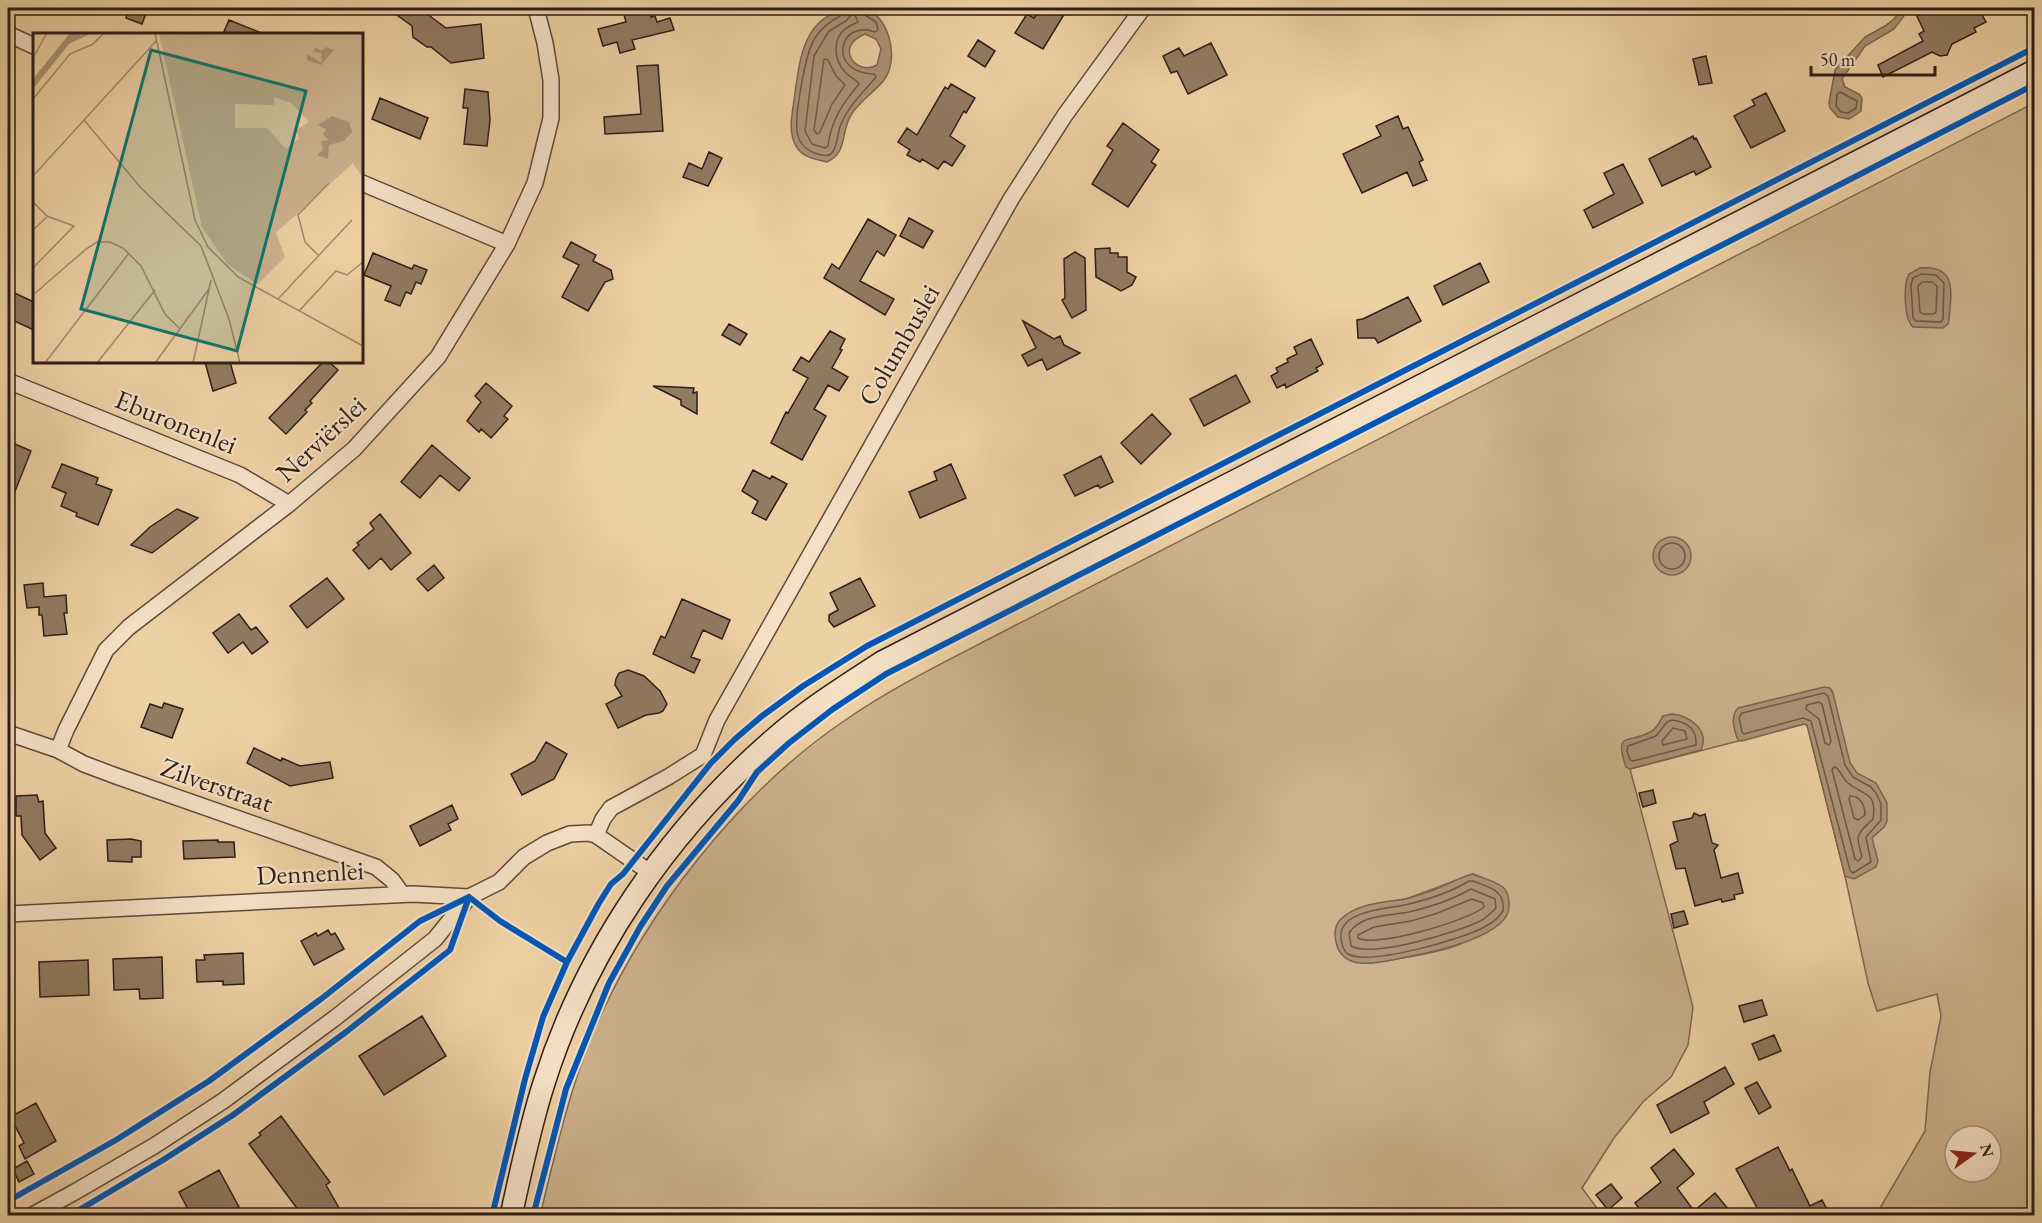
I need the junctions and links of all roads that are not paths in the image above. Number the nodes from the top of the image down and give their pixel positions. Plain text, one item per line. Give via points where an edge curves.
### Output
1 (536, 8) edge
2 (1143, 8) edge
3 (8, 34) edge
4 (33, 46) edge
5 (2034, 71) edge
6 (363, 183) edge
7 (507, 244) junction
8 (8, 381) edge
9 (289, 504) junction
10 (8, 733) edge
11 (58, 750) junction
12 (596, 835) junction
13 (651, 873) junction
14 (402, 894) junction
15 (469, 897) junction
16 (8, 914) edge
17 (31, 1215) edge
18 (511, 1215) edge

1 - 7 street, Nerviërslei via 551,80 550,118 535,183
2 - 12 street, Columbuslei via 1065,115 1011,199 717,720 703,754 611,807
3 - 4 street
5 - 13 main road via 882,662 826,698 775,738 705,807
6 - 7 street
7 - 9 street, Nerviërslei via 438,357 354,449
8 - 9 street, Eburonenlei via 240,475
9 - 11 street, Nerviërslei via 129,627 106,650
10 - 11 street, Zilverstraat
11 - 14 street, Zilverstraat via 116,776 376,867 392,879
12 - 13 street
12 - 15 street, Dennenlei via 570,834 547,843 524,857 499,882
13 - 18 main road via 621,916 567,1022 544,1083
14 - 15 street, Dennenlei
14 - 16 street, Dennenlei
15 - 17 street via 435,939 223,1101 137,1156

